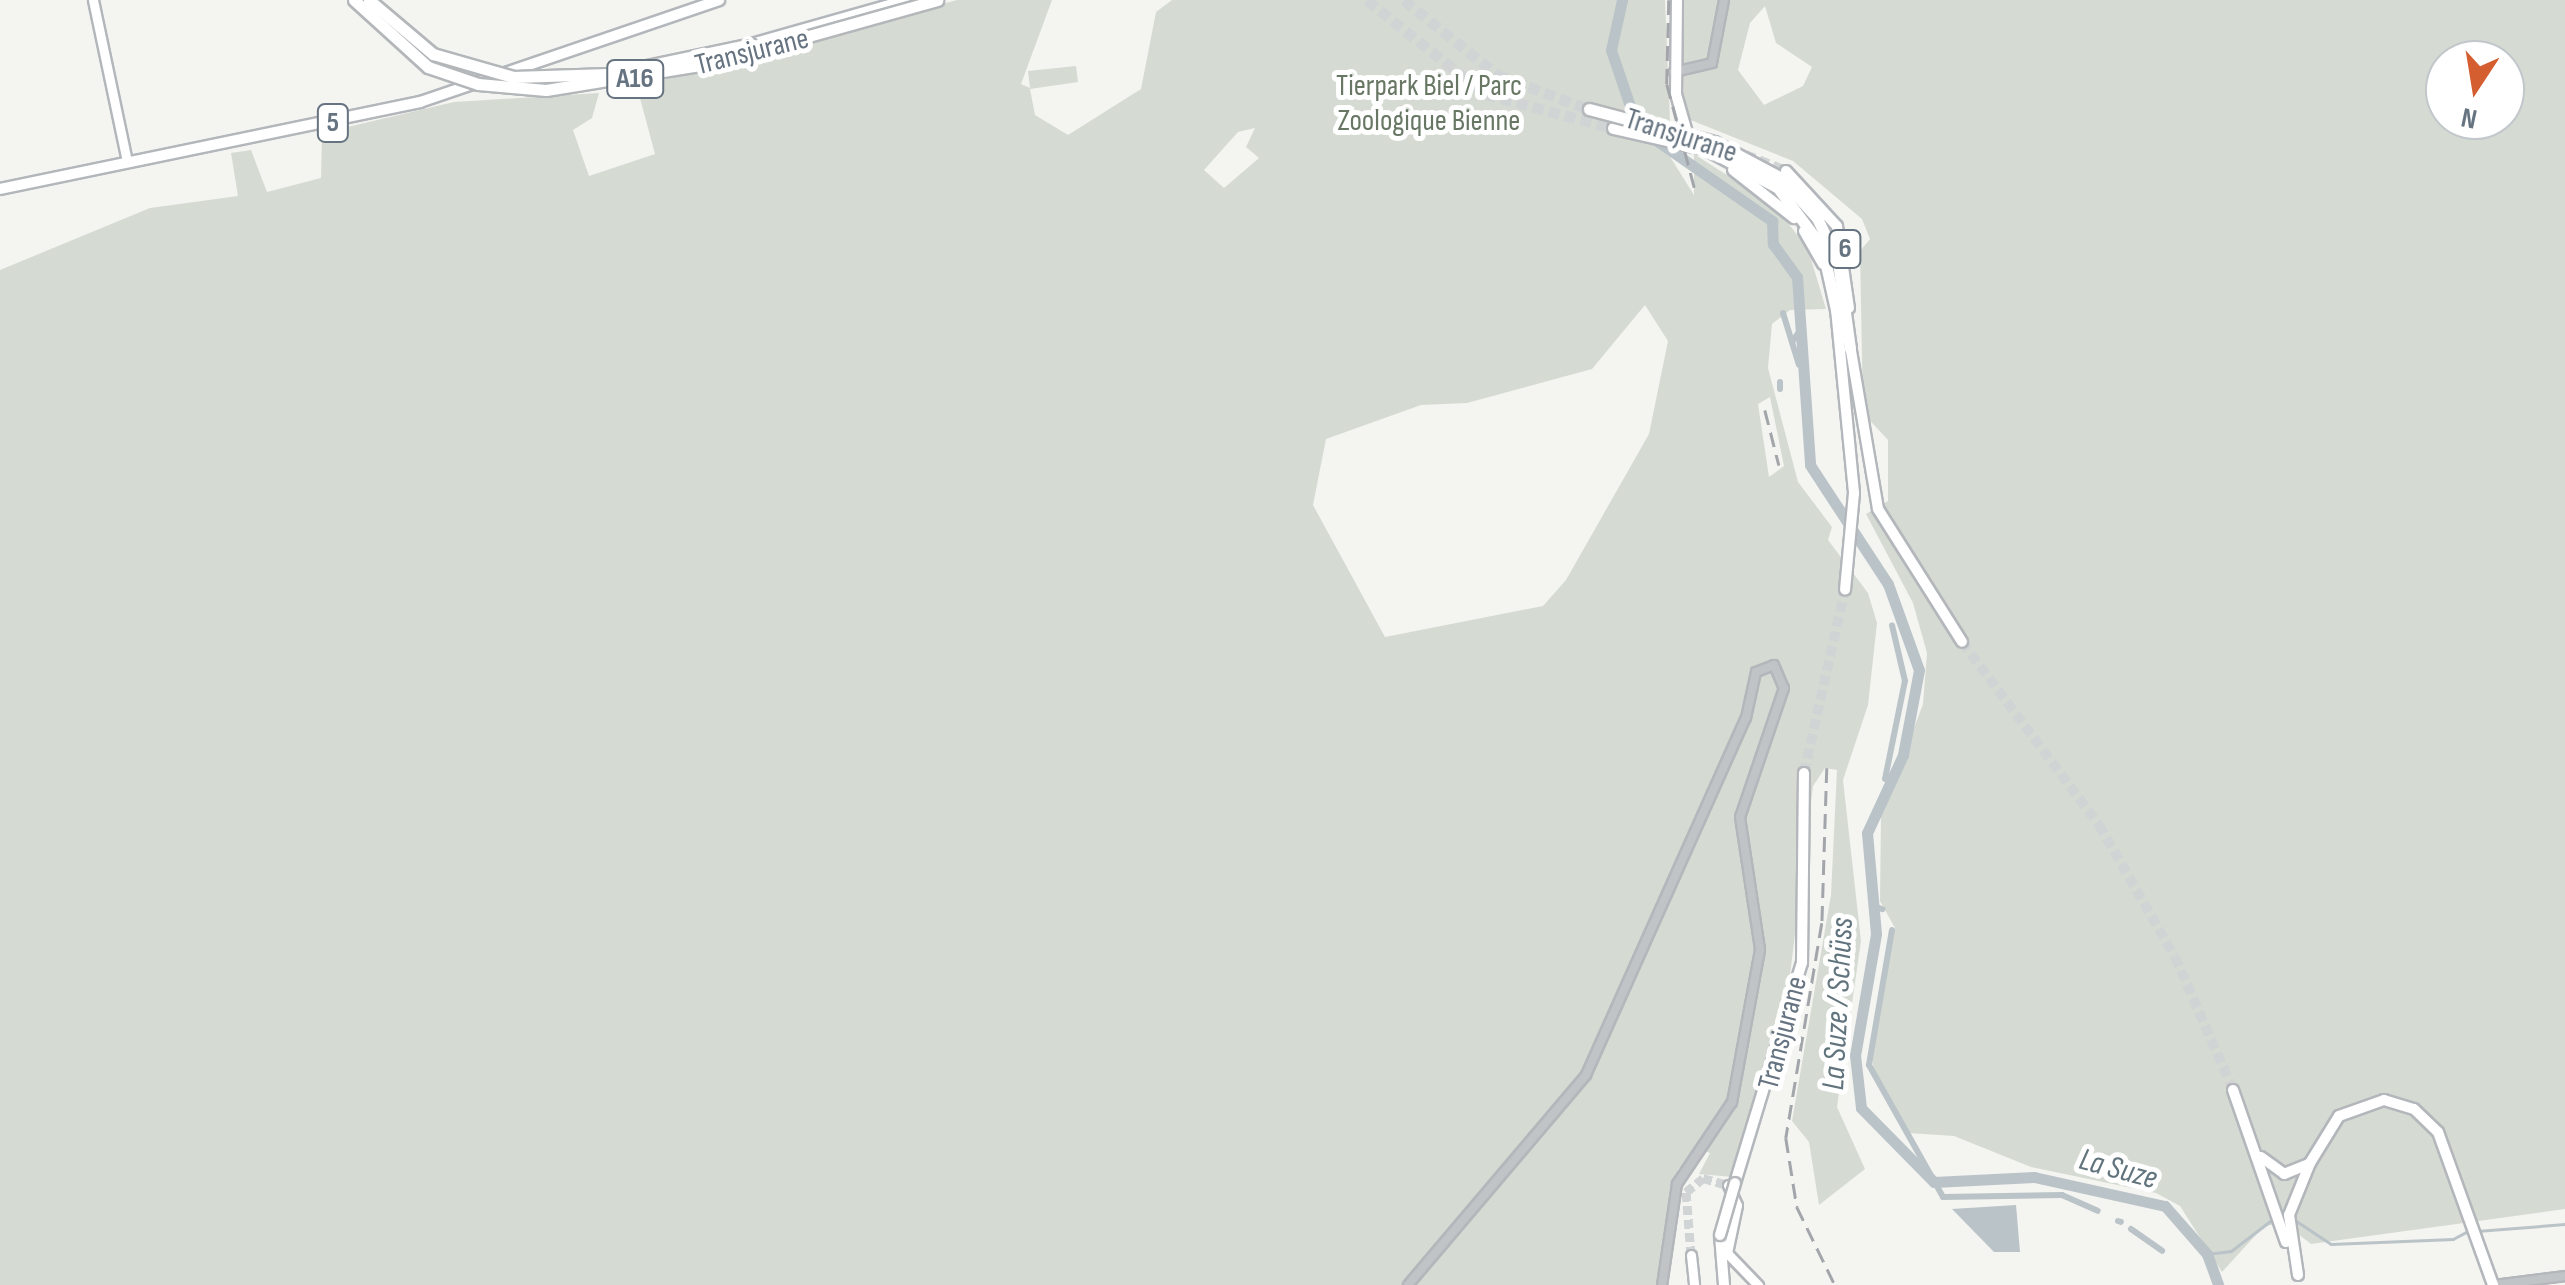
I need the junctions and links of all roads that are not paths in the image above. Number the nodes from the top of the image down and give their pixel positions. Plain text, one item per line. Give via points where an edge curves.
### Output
1 (93, 0) edge
2 (354, 0) edge
3 (369, 0) edge
4 (719, 0) edge
5 (906, 0) edge
6 (937, 0) edge
7 (1677, 0) edge
8 (1724, 0) edge
9 (1674, 72) junction
10 (1588, 109) tunnel mouth
11 (1614, 128) tunnel mouth
12 (127, 162) junction
13 (1786, 171) tunnel mouth
14 (0, 189) edge
15 (1838, 314) junction
16 (1850, 348) junction
17 (1866, 443) junction
18 (1849, 445) junction
19 (1869, 457) junction
20 (1848, 460) junction
21 (1845, 590) tunnel mouth
22 (1962, 642) tunnel mouth
23 (1804, 773) tunnel mouth
24 (2233, 1090) tunnel mouth
25 (2252, 1142) junction
26 (2310, 1163) junction
27 (1730, 1186) junction
28 (1691, 1255) tunnel mouth
29 (2565, 1276) edge
30 (2300, 1280) edge
31 (1408, 1285) edge
32 (1662, 1285) edge
33 (1694, 1285) edge
34 (1724, 1285) edge
35 (1758, 1285) edge
36 (2494, 1285) edge

1 - 12 main road
2 - 6 highway, Transjurane / A16, bridge via 428,67 478,84 546,90 712,63
3 - 5 highway, Transjurane / A16, bridge via 448,61 545,79 672,62
4 - 12 main road, 5 via 456,93
7 - 9 main road, 6
8 - 9 street via 1712,62
9 - 15 main road, 6 via 1684,123 1702,150 1796,219
10 - 16 highway, Transjurane, bridge via 1714,142 1788,183 1829,239
11 - 15 highway, Transjurane via 1715,152 1778,188 1822,247
12 - 14 main road, 5
13 - 16 main road, 6 via 1818,198 1840,233
15 - 18 main road, Transjurane / 6
16 - 17 main road, Transjurane / 6
17 - 18 main road
17 - 19 main road, 6
18 - 20 main road, 6
19 - 20 main road
19 - 22 main road, 6 via 1878,509
20 - 21 main road, 6 via 1854,492
23 - 27 main road, Transjurane via 1802,963
24 - 25 main road
25 - 26 main road via 2279,1173
25 - 30 main road
26 - 30 main road via 2288,1215
26 - 36 main road via 2340,1116 2374,1101 2410,1107 2435,1128
27 - 34 main road, Transjurane, bridge via 1720,1235
27 - 35 main road via 1726,1245 1740,1275
28 - 33 main road
29 - 36 street
31 - 32 street via 1586,1075 1742,727 1756,672 1769,664 1782,671 1784,688 1749,772 1739,830 1760,950 1732,1102 1677,1184

